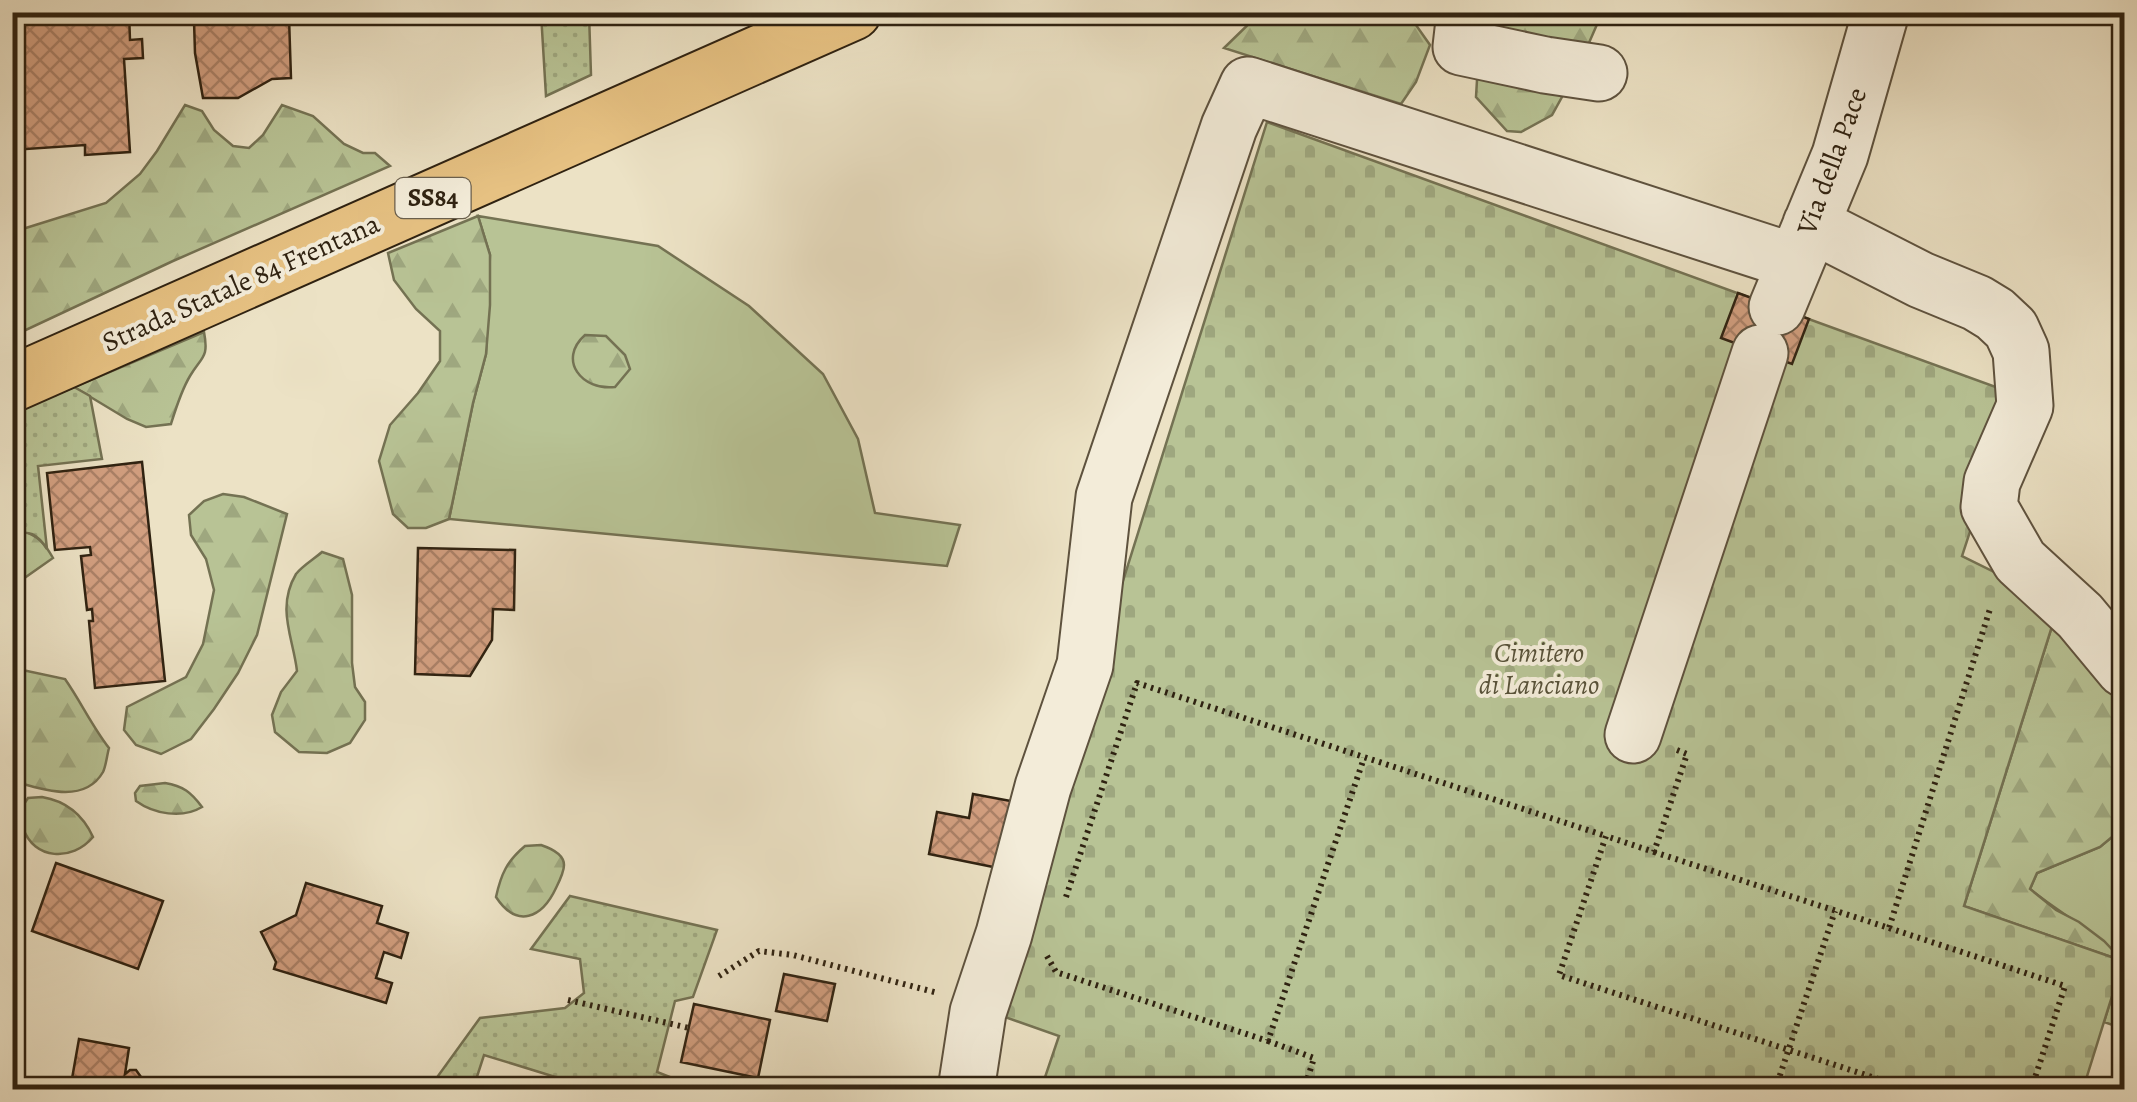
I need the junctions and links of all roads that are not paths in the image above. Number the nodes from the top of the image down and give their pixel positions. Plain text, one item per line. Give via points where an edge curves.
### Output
1 (853, 12) edge
2 (1461, 12) edge
3 (1881, 12) edge
4 (1599, 73) dead end
5 (1786, 286) junction
6 (12, 384) edge
7 (2124, 670) edge
8 (1633, 735) road end
9 (966, 1090) edge

1 - 6 main road, Strada Statale 84 Frentana / SS84
2 - 4 street via 1461,47
3 - 5 street, Via della Pace via 1840,155
5 - 7 street via 1921,280 1977,303 2011,329 2021,350 2025,406 1992,482 1989,507 2020,561 2080,616
5 - 8 street, Via della Pace
5 - 9 street via 1248,84 1104,497 1084,665 978,1012

